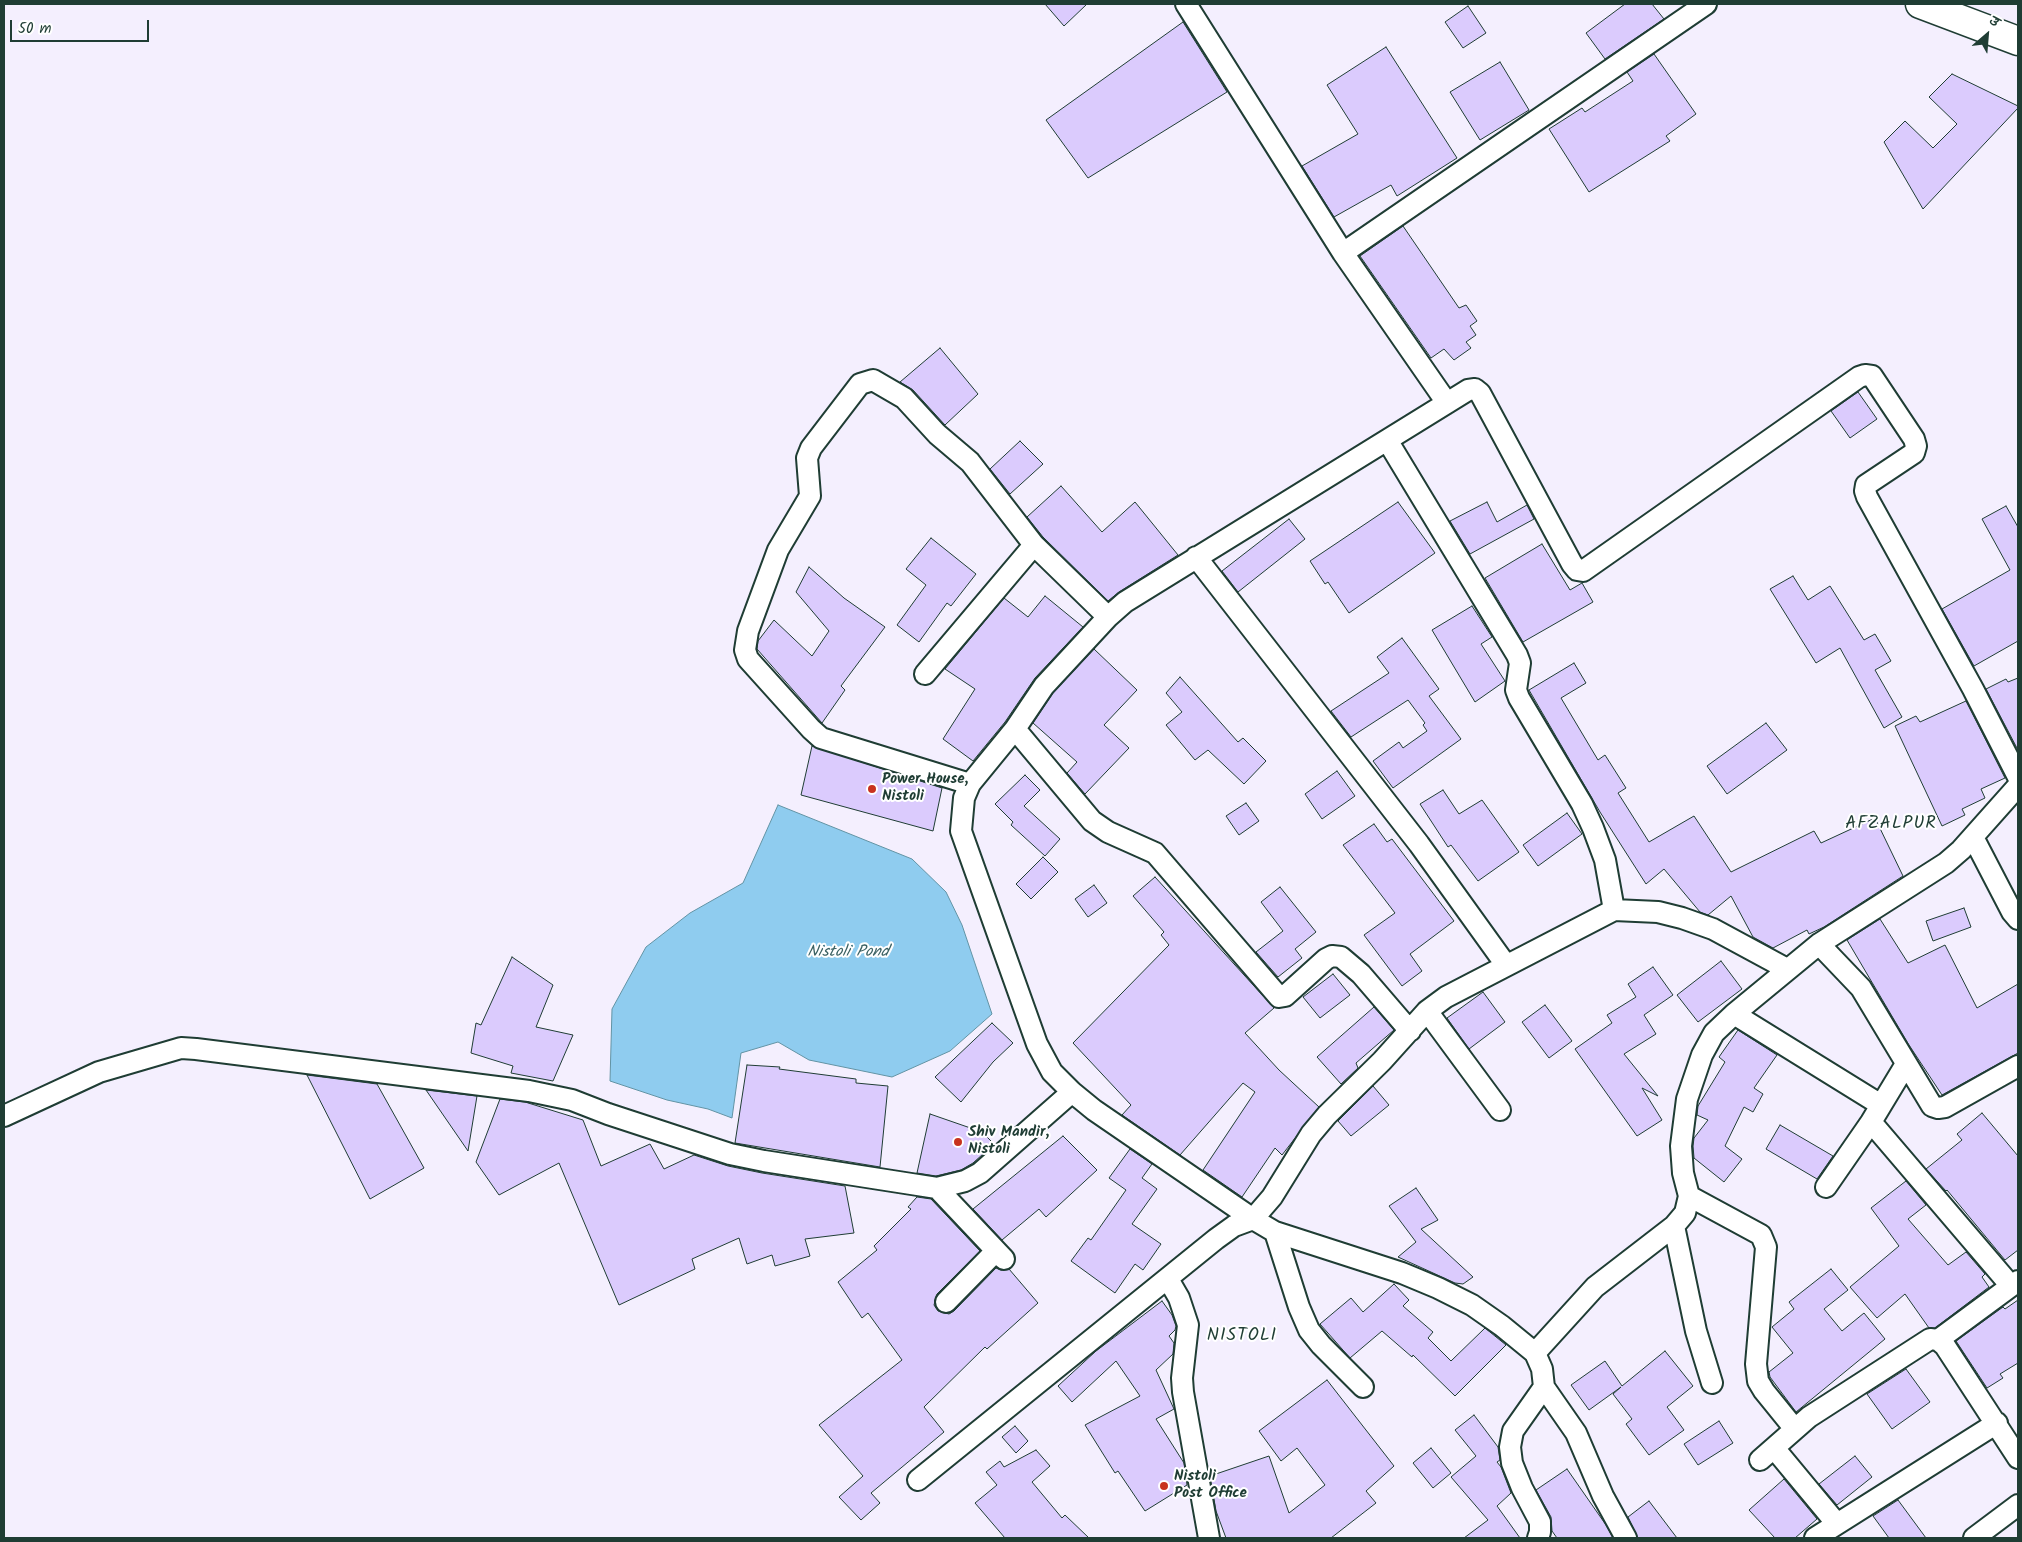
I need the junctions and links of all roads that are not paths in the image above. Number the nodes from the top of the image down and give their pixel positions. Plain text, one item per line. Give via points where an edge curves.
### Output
1 (1186, 4) edge
2 (1706, 4) edge
3 (1923, 4) edge
4 (2018, 41) edge
5 (1343, 253) junction
6 (1447, 403) junction
7 (1386, 440) junction
8 (1034, 545) junction
9 (1196, 557) junction
10 (1108, 617) junction
11 (924, 674) dead end
12 (1015, 729) junction
13 (2018, 777) edge
14 (970, 784) junction
15 (2018, 786) edge
16 (1973, 837) junction
17 (1614, 910) junction
18 (2018, 919) edge
19 (1819, 944) junction
20 (1506, 965) junction
21 (1788, 969) junction
22 (1427, 1011) junction
23 (1734, 1014) junction
24 (1410, 1031) junction
25 (1906, 1064) junction
26 (2018, 1066) edge
27 (1072, 1092) junction
28 (1500, 1110) dead end
29 (1876, 1113) junction
30 (4, 1116) edge
31 (1826, 1187) dead end
32 (937, 1188) junction
33 (1689, 1196) junction
34 (1253, 1219) junction
35 (1674, 1226) junction
36 (1275, 1232) junction
37 (1168, 1279) junction
38 (2015, 1284) edge
39 (946, 1302) dead end
40 (1938, 1340) junction
41 (1535, 1353) junction
42 (1712, 1383) dead end
43 (1363, 1386) dead end
44 (1544, 1387) junction
45 (1997, 1423) junction
46 (1794, 1428) junction
47 (2018, 1458) edge
48 (918, 1480) dead end
49 (2018, 1505) edge
50 (1837, 1524) junction
51 (1207, 1537) edge
52 (1538, 1538) edge
53 (1626, 1538) edge
54 (1815, 1538) edge
55 (1974, 1538) edge

1 - 5 street
2 - 5 street
3 - 4 street
5 - 6 street
6 - 7 street
6 - 13 street via 1468,390 1474,389 1480,394 1572,564 1583,571 1859,377 1865,374 1872,376 1916,446 1914,453 1866,485 1866,496
7 - 9 street
7 - 17 street via 1517,655 1520,671 1516,690 1519,698 1593,828 1605,860
8 - 10 street
8 - 11 street
8 - 14 street via 961,453 937,434 904,398 882,384 866,381 860,384 811,448 807,458 810,496 778,550 746,637 748,659 821,738
9 - 10 street via 1125,602
9 - 20 street via 1419,844
10 - 12 street via 1044,686
12 - 14 street
12 - 24 street via 1092,821 1108,832 1155,853 1279,997 1285,996 1326,959 1341,957 1361,974
14 - 27 street via 961,814 965,846 1037,1044 1052,1072
15 - 16 street
16 - 18 street
16 - 19 street via 1946,863
17 - 20 street
17 - 21 street via 1658,912 1682,918 1713,929
19 - 21 street
19 - 25 street via 1861,988
20 - 22 street via 1446,997
21 - 23 street
22 - 24 street
22 - 28 street
23 - 29 street
23 - 33 street via 1714,1033 1702,1054 1687,1098 1681,1146
24 - 34 street via 1327,1114 1272,1197
25 - 26 street via 1927,1100 1938,1108
25 - 29 street
27 - 32 street via 980,1173 965,1181
27 - 34 street
29 - 31 street
29 - 38 street
30 - 32 street via 105,1070 181,1048 196,1049 528,1091 572,1100 730,1154
32 - 39 street via 1000,1255
33 - 35 street via 1685,1213
33 - 46 street via 1761,1235 1766,1247 1756,1364 1758,1381
34 - 36 street
34 - 37 street via 1234,1226
35 - 41 street via 1595,1287
35 - 42 street via 1696,1331
36 - 41 street via 1438,1288 1472,1305
36 - 43 street via 1309,1330
37 - 48 street
37 - 51 street via 1179,1298 1188,1325 1183,1392
38 - 40 street
40 - 45 street
40 - 46 street via 1930,1339 1920,1344
41 - 44 street via 1542,1369
44 - 52 street via 1513,1431 1510,1447 1512,1463 1522,1488 1540,1522
44 - 53 street via 1576,1433 1603,1496
45 - 47 street
45 - 50 street
46 - 50 street via 1767,1454
49 - 55 street
50 - 54 street

